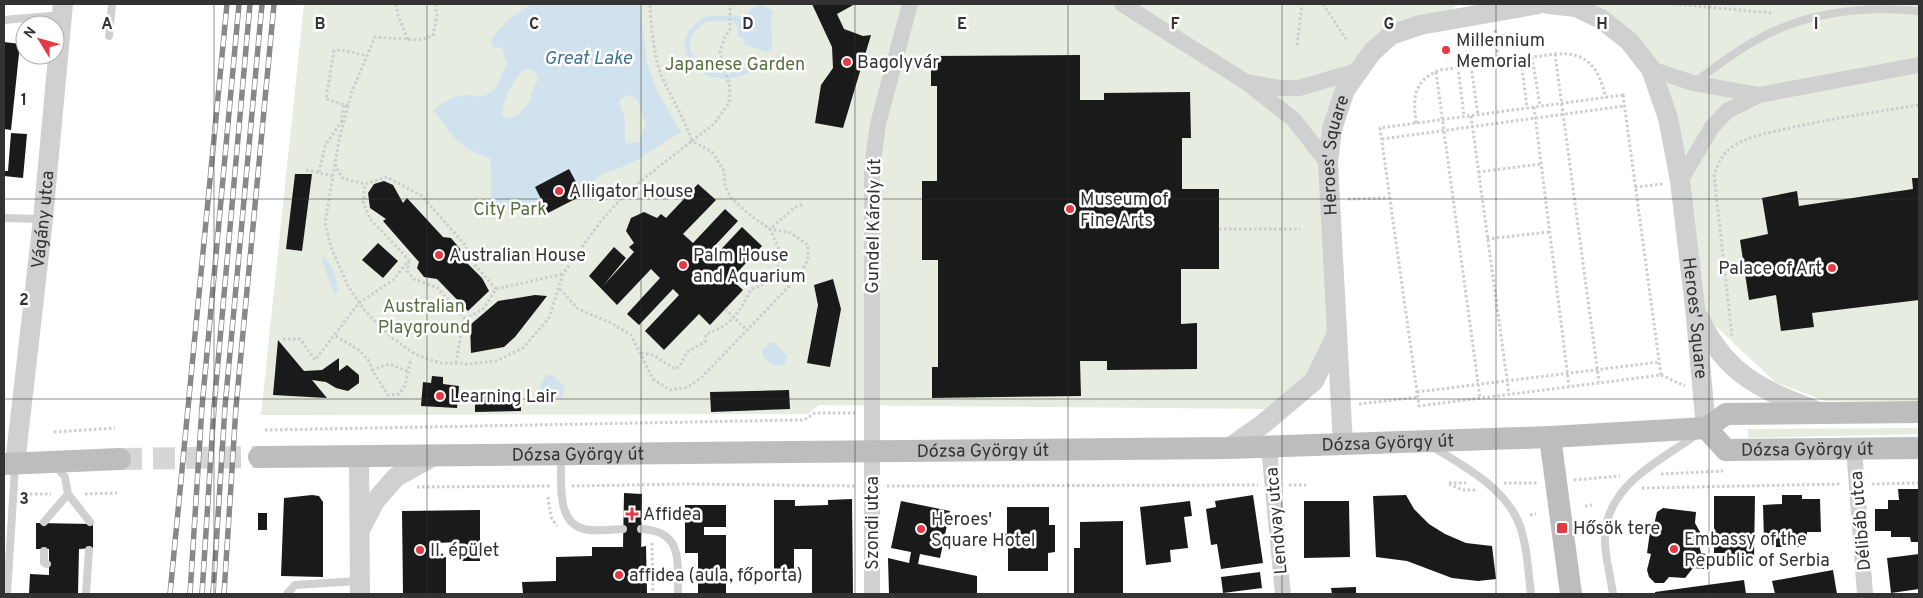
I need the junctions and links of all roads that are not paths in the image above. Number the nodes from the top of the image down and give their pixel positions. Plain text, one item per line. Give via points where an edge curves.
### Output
1 (112, 4) edge
2 (910, 4) edge
3 (1122, 4) edge
4 (1460, 4) edge
5 (1540, 4) edge
6 (1549, 4) edge
7 (63, 9) edge
8 (1919, 11) edge
9 (4, 20) edge
10 (1420, 25) junction
11 (109, 36) dead end
12 (1919, 65) edge
13 (1651, 69) junction
14 (1357, 71) junction
15 (1246, 82) junction
16 (1693, 83) junction
17 (1759, 95) junction
18 (1328, 163) junction
19 (1674, 182) junction
20 (4, 218) edge
21 (43, 219) junction
22 (1695, 307) junction
23 (1336, 335) junction
24 (1919, 412) edge
25 (1820, 413) junction
26 (1706, 428) junction
27 (1550, 437) junction
28 (1425, 441) junction
29 (1343, 445) junction
30 (1269, 447) junction
31 (1229, 448) junction
32 (1854, 448) junction
33 (1919, 448) edge
34 (872, 452) junction
35 (561, 454) junction
36 (436, 455) junction
37 (359, 456) junction
38 (259, 457) tunnel mouth
39 (120, 459) tunnel mouth
40 (52, 462) junction
41 (9, 464) edge
42 (68, 494) junction
43 (44, 522) dead end
44 (90, 522) dead end
45 (624, 529) dead end
46 (641, 529) dead end
47 (7, 530) edge
48 (360, 530) junction
49 (89, 550) dead end
50 (44, 551) dead end
51 (47, 564) dead end
52 (360, 588) edge
53 (6, 594) edge
54 (86, 594) edge
55 (287, 594) edge
56 (678, 594) edge
57 (872, 594) edge
58 (1283, 594) edge
59 (1530, 594) edge
60 (1571, 594) edge
61 (1612, 594) edge
62 (1865, 594) edge

1 - 11 lane
2 - 34 street, Gundel Károly út via 878,124 872,167
3 - 15 street
4 - 10 street
5 - 10 street, Heroes' Square
6 - 13 street, Heroes' Square via 1576,7 1601,19 1629,41
7 - 9 lane
7 - 21 street, Vágány utca
8 - 16 lane via 1868,8 1782,28 1734,54
10 - 14 street, Heroes' Square via 1391,35 1380,43
12 - 17 street
13 - 16 street
13 - 19 street, Heroes' Square via 1668,118
14 - 15 street via 1299,88
14 - 18 street, Heroes' Square via 1344,90 1336,112
15 - 18 street via 1293,119
16 - 17 street
17 - 19 street via 1726,111
18 - 23 street, Heroes' Square
19 - 22 street, Heroes' Square
20 - 21 lane
21 - 41 street, Vágány utca
22 - 25 street via 1709,338 1750,382
22 - 26 street, Heroes' Square
23 - 29 street, Heroes' Square
23 - 31 street via 1314,380
24 - 25 main road, Dózsa György út
25 - 26 main road, Dózsa György út via 1726,414
26 - 27 main road, Dózsa György út
26 - 32 main road, Dózsa György út via 1726,450
26 - 61 lane via 1639,475 1614,503 1607,522 1606,542
27 - 28 main road, Dózsa György út
27 - 60 main road
28 - 29 main road, Dózsa György út
28 - 59 lane via 1486,482 1516,515 1525,548
29 - 30 main road, Dózsa György út
30 - 31 main road, Dózsa György út
30 - 58 street, Lendvay utca
31 - 34 main road, Dózsa György út
32 - 33 main road, Dózsa György út
32 - 62 street, Délibáb utca
34 - 35 main road, Dózsa György út
34 - 57 street, Szondi utca
35 - 36 main road, Dózsa György út
35 - 45 lane via 563,508 567,518 585,529
36 - 37 main road, Dózsa György út
36 - 48 street via 396,477 375,501
37 - 38 main road, Dózsa György út
37 - 48 street
39 - 40 main road
40 - 41 main road
40 - 42 lane via 65,477
41 - 47 lane
42 - 43 lane
42 - 44 lane
46 - 56 lane via 656,530 672,541 677,551
47 - 53 lane
48 - 52 street
49 - 54 lane via 84,564
50 - 51 lane via 44,563
52 - 55 lane via 295,584

